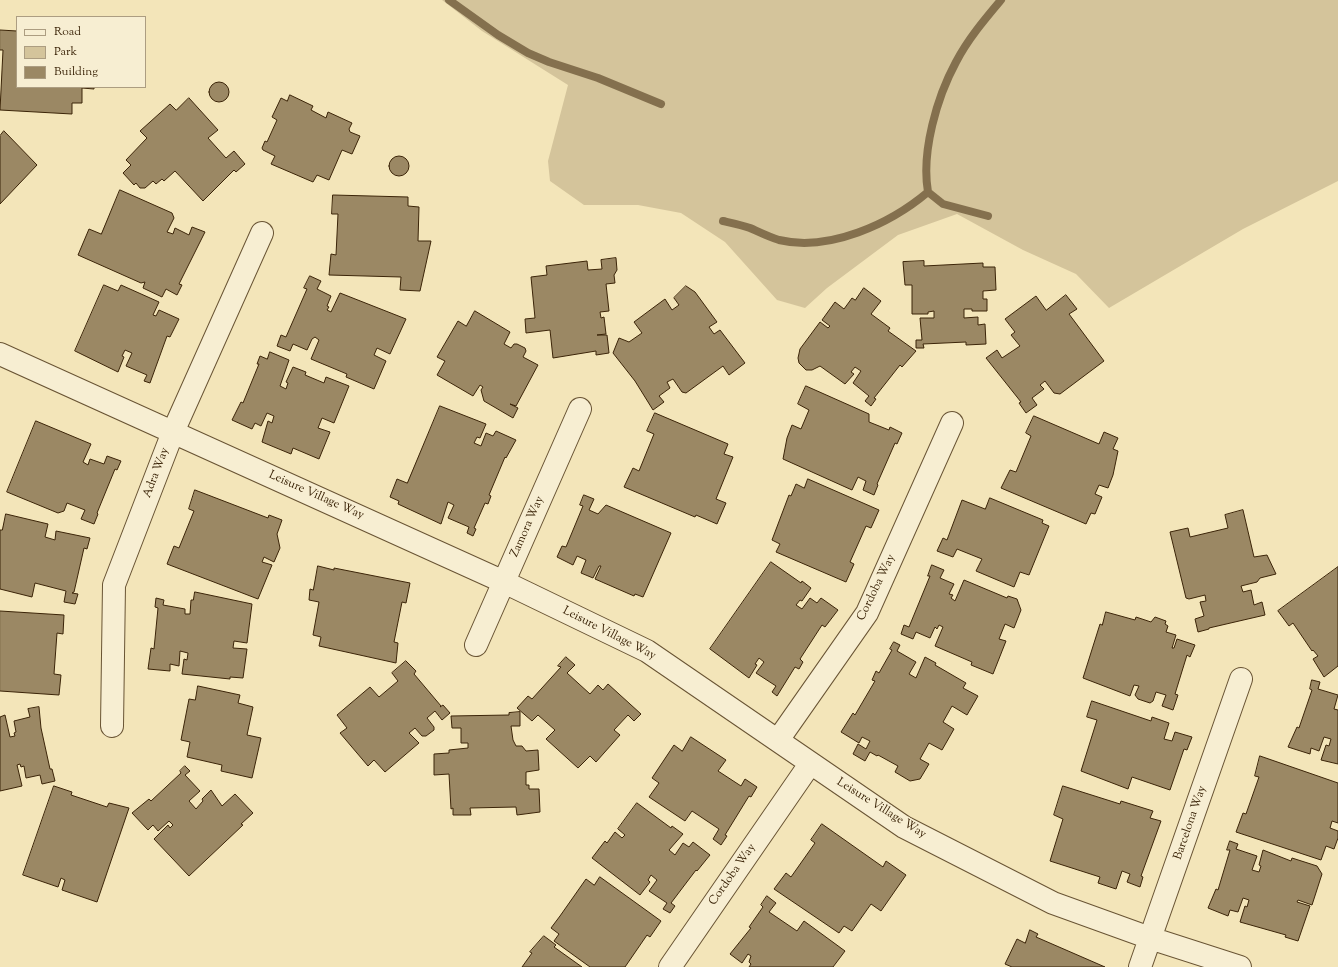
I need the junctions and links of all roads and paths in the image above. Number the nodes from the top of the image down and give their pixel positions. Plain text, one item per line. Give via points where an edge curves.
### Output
1 (262, 233) dead end
2 (0, 354) edge
3 (580, 409) dead end
4 (952, 423) dead end
5 (173, 432) junction
6 (504, 582) junction
7 (476, 645) dead end
8 (1241, 679) dead end
9 (112, 726) dead end
10 (778, 740) junction
11 (810, 764) junction
12 (1150, 938) junction
13 (670, 967) edge
14 (1140, 967) edge
15 (1240, 967) edge

1 - 5 street, Adra Way
2 - 5 street, Leisure Village Way
3 - 6 street, Zamora Way
4 - 10 street, Cordoba Way via 867,613
5 - 6 street, Leisure Village Way
5 - 9 street, Adra Way via 114,585
6 - 7 street, Zamora Way
6 - 10 street, Leisure Village Way via 647,651
8 - 12 street, Barcelona Way
10 - 11 street, Leisure Village Way
11 - 12 street, Leisure Village Way via 911,831 1053,903
11 - 13 street, Cordoba Way
12 - 14 street, Barcelona Way
12 - 15 street, Leisure Village Way

